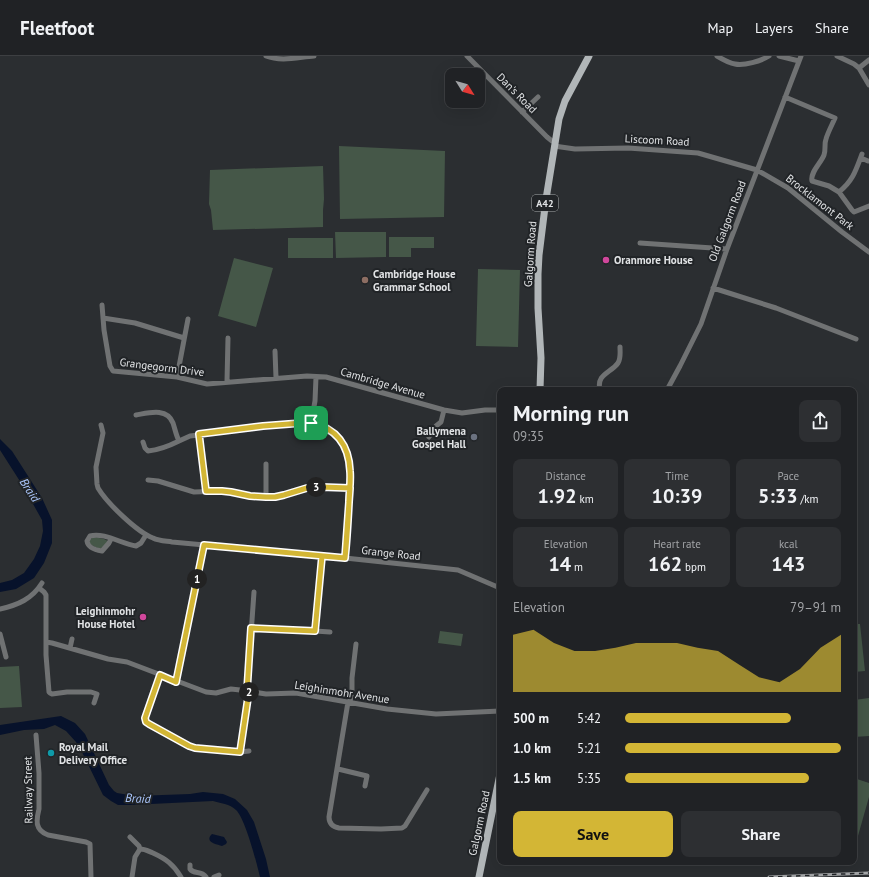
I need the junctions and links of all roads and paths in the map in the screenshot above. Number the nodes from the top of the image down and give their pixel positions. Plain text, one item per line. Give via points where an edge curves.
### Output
1 (266, 56) edge
2 (314, 56) edge
3 (466, 56) edge
4 (589, 56) edge
5 (717, 56) edge
6 (769, 56) edge
7 (779, 56) edge
8 (837, 56) edge
9 (800, 59) edge
10 (869, 60) edge
11 (859, 68) junction
12 (869, 85) edge
13 (786, 97) junction
14 (538, 98) dead end
15 (522, 112) junction
16 (554, 144) junction
17 (868, 162) dead end
18 (757, 170) junction
19 (839, 192) junction
20 (869, 206) edge
21 (640, 244) dead end
22 (727, 249) junction
23 (869, 252) edge
24 (713, 288) junction
25 (102, 305) dead end
26 (103, 318) junction
27 (188, 319) dead end
28 (184, 338) junction
29 (228, 338) dead end
30 (856, 339) dead end
31 (620, 347) dead end
32 (275, 351) dead end
33 (177, 377) junction
34 (316, 377) junction
35 (276, 378) junction
36 (227, 381) junction
37 (540, 387) edge
38 (600, 387) edge
39 (669, 387) edge
40 (444, 410) junction
41 (497, 410) edge
42 (136, 415) dead end
43 (311, 423) junction
44 (101, 425) dead end
45 (199, 434) junction
46 (429, 437) dead end
47 (179, 441) junction
48 (143, 442) dead end
49 (266, 464) dead end
50 (148, 480) dead end
51 (350, 488) junction
52 (206, 491) junction
53 (266, 497) junction
54 (146, 535) junction
55 (111, 539) dead end
56 (204, 545) junction
57 (322, 556) junction
58 (345, 558) junction
59 (497, 587) edge
60 (254, 592) dead end
61 (0, 610) edge
62 (251, 628) junction
63 (315, 631) junction
64 (330, 632) dead end
65 (0, 634) edge
66 (72, 639) dead end
67 (46, 642) junction
68 (356, 644) dead end
69 (70, 648) junction
70 (4, 654) edge
71 (160, 675) junction
72 (176, 682) junction
73 (248, 691) junction
74 (349, 702) junction
75 (94, 703) dead end
76 (497, 711) edge
77 (36, 735) dead end
78 (249, 751) dead end
79 (240, 752) junction
80 (338, 769) junction
81 (365, 786) dead end
82 (497, 789) edge
83 (427, 790) dead end
84 (130, 837) dead end
85 (140, 849) junction
86 (190, 865) dead end
87 (91, 877) edge
88 (132, 877) edge
89 (181, 877) edge
90 (206, 877) edge
91 (479, 877) edge

1 - 2 street via 284,59
3 - 15 street, Dan's Road
4 - 16 main road, Galgorm Road / A42 via 565,102
5 - 6 street via 739,64
7 - 9 street
8 - 11 street
9 - 13 street, Old Galgorm Road
10 - 11 street
11 - 12 street
13 - 18 street, Old Galgorm Road
13 - 19 street via 835,118 825,141 825,153 811,177 812,181
14 - 15 street
15 - 16 street, Dan's Road
16 - 18 street, Liscoom Road via 575,148 628,148 698,153
16 - 37 main road, Galgorm Road / A42 via 539,255
17 - 19 street via 861,156 850,181
18 - 22 street, Old Galgorm Road
18 - 23 street, Brocklamont Park via 788,188
19 - 20 street via 854,212
21 - 22 street
22 - 24 street, Old Galgorm Road
24 - 30 street via 776,308
24 - 39 street, Old Galgorm Road via 701,324
25 - 26 street, Grangegorm Drive
26 - 28 street via 134,323
26 - 33 street, Grangegorm Drive via 110,366 113,371
27 - 28 street
28 - 33 street
29 - 36 street
31 - 38 street via 619,361 602,377
32 - 35 street
33 - 36 street, Grangegorm Drive via 207,384
34 - 35 street, Grangegorm Drive
34 - 40 street, Cambridge Avenue via 326,377
34 - 43 street
35 - 36 street, Grangegorm Drive
40 - 41 street, Cambridge Avenue via 462,413
40 - 46 street via 441,422
42 - 47 street via 158,412 165,414 173,421
43 - 45 street via 270,425
43 - 51 street via 327,428 343,444 350,466
44 - 54 street, Grange Road via 103,433 96,466 99,490
45 - 47 street
45 - 52 street
47 - 48 street via 158,450 148,451 144,448
49 - 53 street
50 - 52 street via 189,491
51 - 53 street via 307,488
51 - 58 street
52 - 53 street
54 - 55 street via 136,546
54 - 56 street, Grange Road via 160,540
56 - 57 street, Grange Road
56 - 72 street
57 - 58 street, Grange Road
57 - 63 street
58 - 59 street, Grange Road via 458,570
60 - 62 street
61 - 67 street via 28,599 40,586 46,595
62 - 63 street
62 - 73 street
63 - 64 street
65 - 70 street
66 - 69 street
67 - 69 street, Leighinmohr Avenue
67 - 75 street via 50,693 91,692 97,694
68 - 74 street
69 - 71 street, Leighinmohr Avenue via 127,662
71 - 72 street, Leighinmohr Avenue
71 - 79 street via 145,718 147,723 195,748
72 - 73 street, Leighinmohr Avenue via 206,692 216,693 231,689
73 - 74 street, Leighinmohr Avenue via 266,694 296,693
73 - 79 street
74 - 76 street, Leighinmohr Avenue via 436,714
74 - 80 street
77 - 87 street, Railway Street via 39,830 48,835 90,844
78 - 79 street
80 - 81 street via 367,776
80 - 83 street via 329,817 330,822 336,827 402,828
82 - 91 main road, Galgorm Road
84 - 85 street
85 - 88 street via 135,857
85 - 89 street via 163,857 172,864
86 - 90 street via 192,872 201,872

